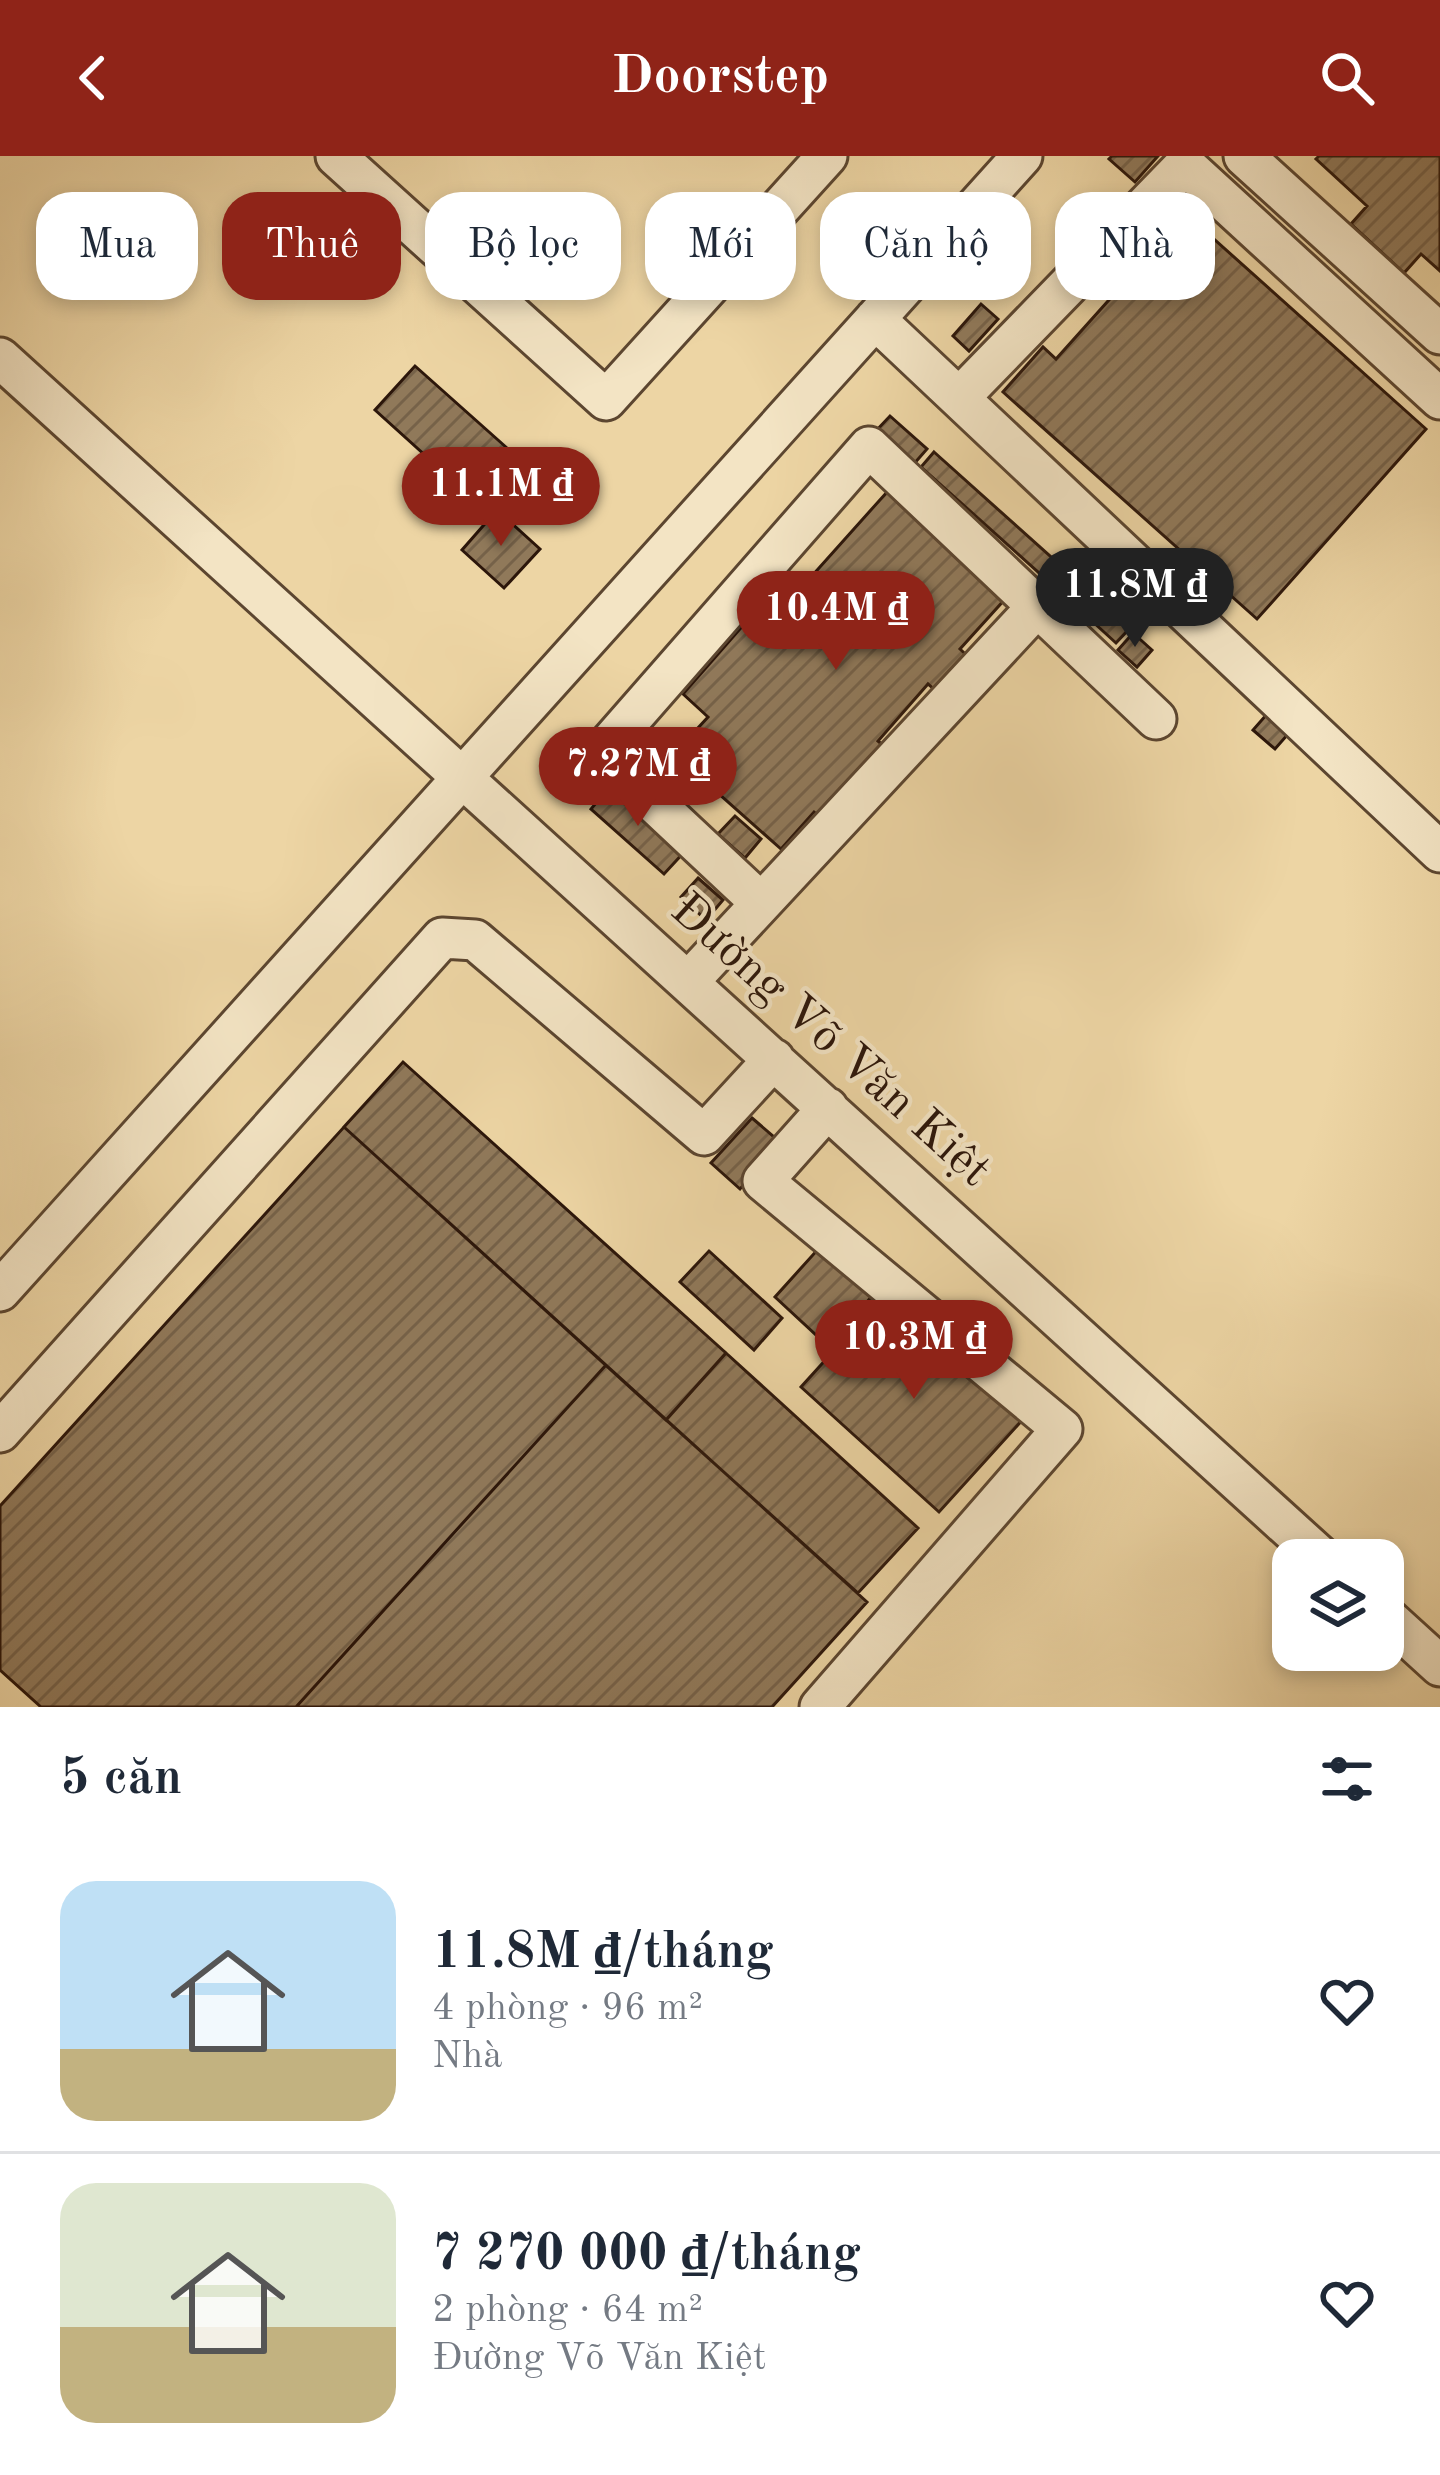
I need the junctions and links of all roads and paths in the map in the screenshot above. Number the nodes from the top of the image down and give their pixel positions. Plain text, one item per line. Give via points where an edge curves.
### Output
1 (336, 156) edge
2 (826, 156) edge
3 (1022, 156) edge
4 (1244, 156) edge
5 (875, 319) junction
6 (1440, 334) edge
7 (0, 358) edge
8 (959, 398) junction
9 (1440, 399) edge
10 (1036, 608) junction
11 (1156, 719) dead end
12 (462, 775) junction
13 (1440, 852) edge
14 (761, 903) junction
15 (688, 981) junction
16 (774, 1059) junction
17 (828, 1108) junction
18 (0, 1291) edge
19 (0, 1432) edge
20 (1301, 1539) edge
21 (1404, 1633) edge
22 (1440, 1666) edge
23 (820, 1707) edge

1 - 2 street via 606,400
3 - 5 street
4 - 6 street
5 - 8 street
5 - 12 street
7 - 12 street, Đường Võ Văn Kiệt
8 - 9 street via 1185,164
8 - 13 street
10 - 11 street
10 - 14 street
10 - 14 street via 869,448 601,753
12 - 15 street, Đường Võ Văn Kiệt
12 - 18 street
14 - 15 street
15 - 16 street, Đường Võ Văn Kiệt
16 - 17 street, Đường Võ Văn Kiệt
16 - 19 street via 704,1135 475,940 442,938
17 - 20 street, Đường Võ Văn Kiệt
17 - 23 street via 763,1180 1062,1429
21 - 22 street

